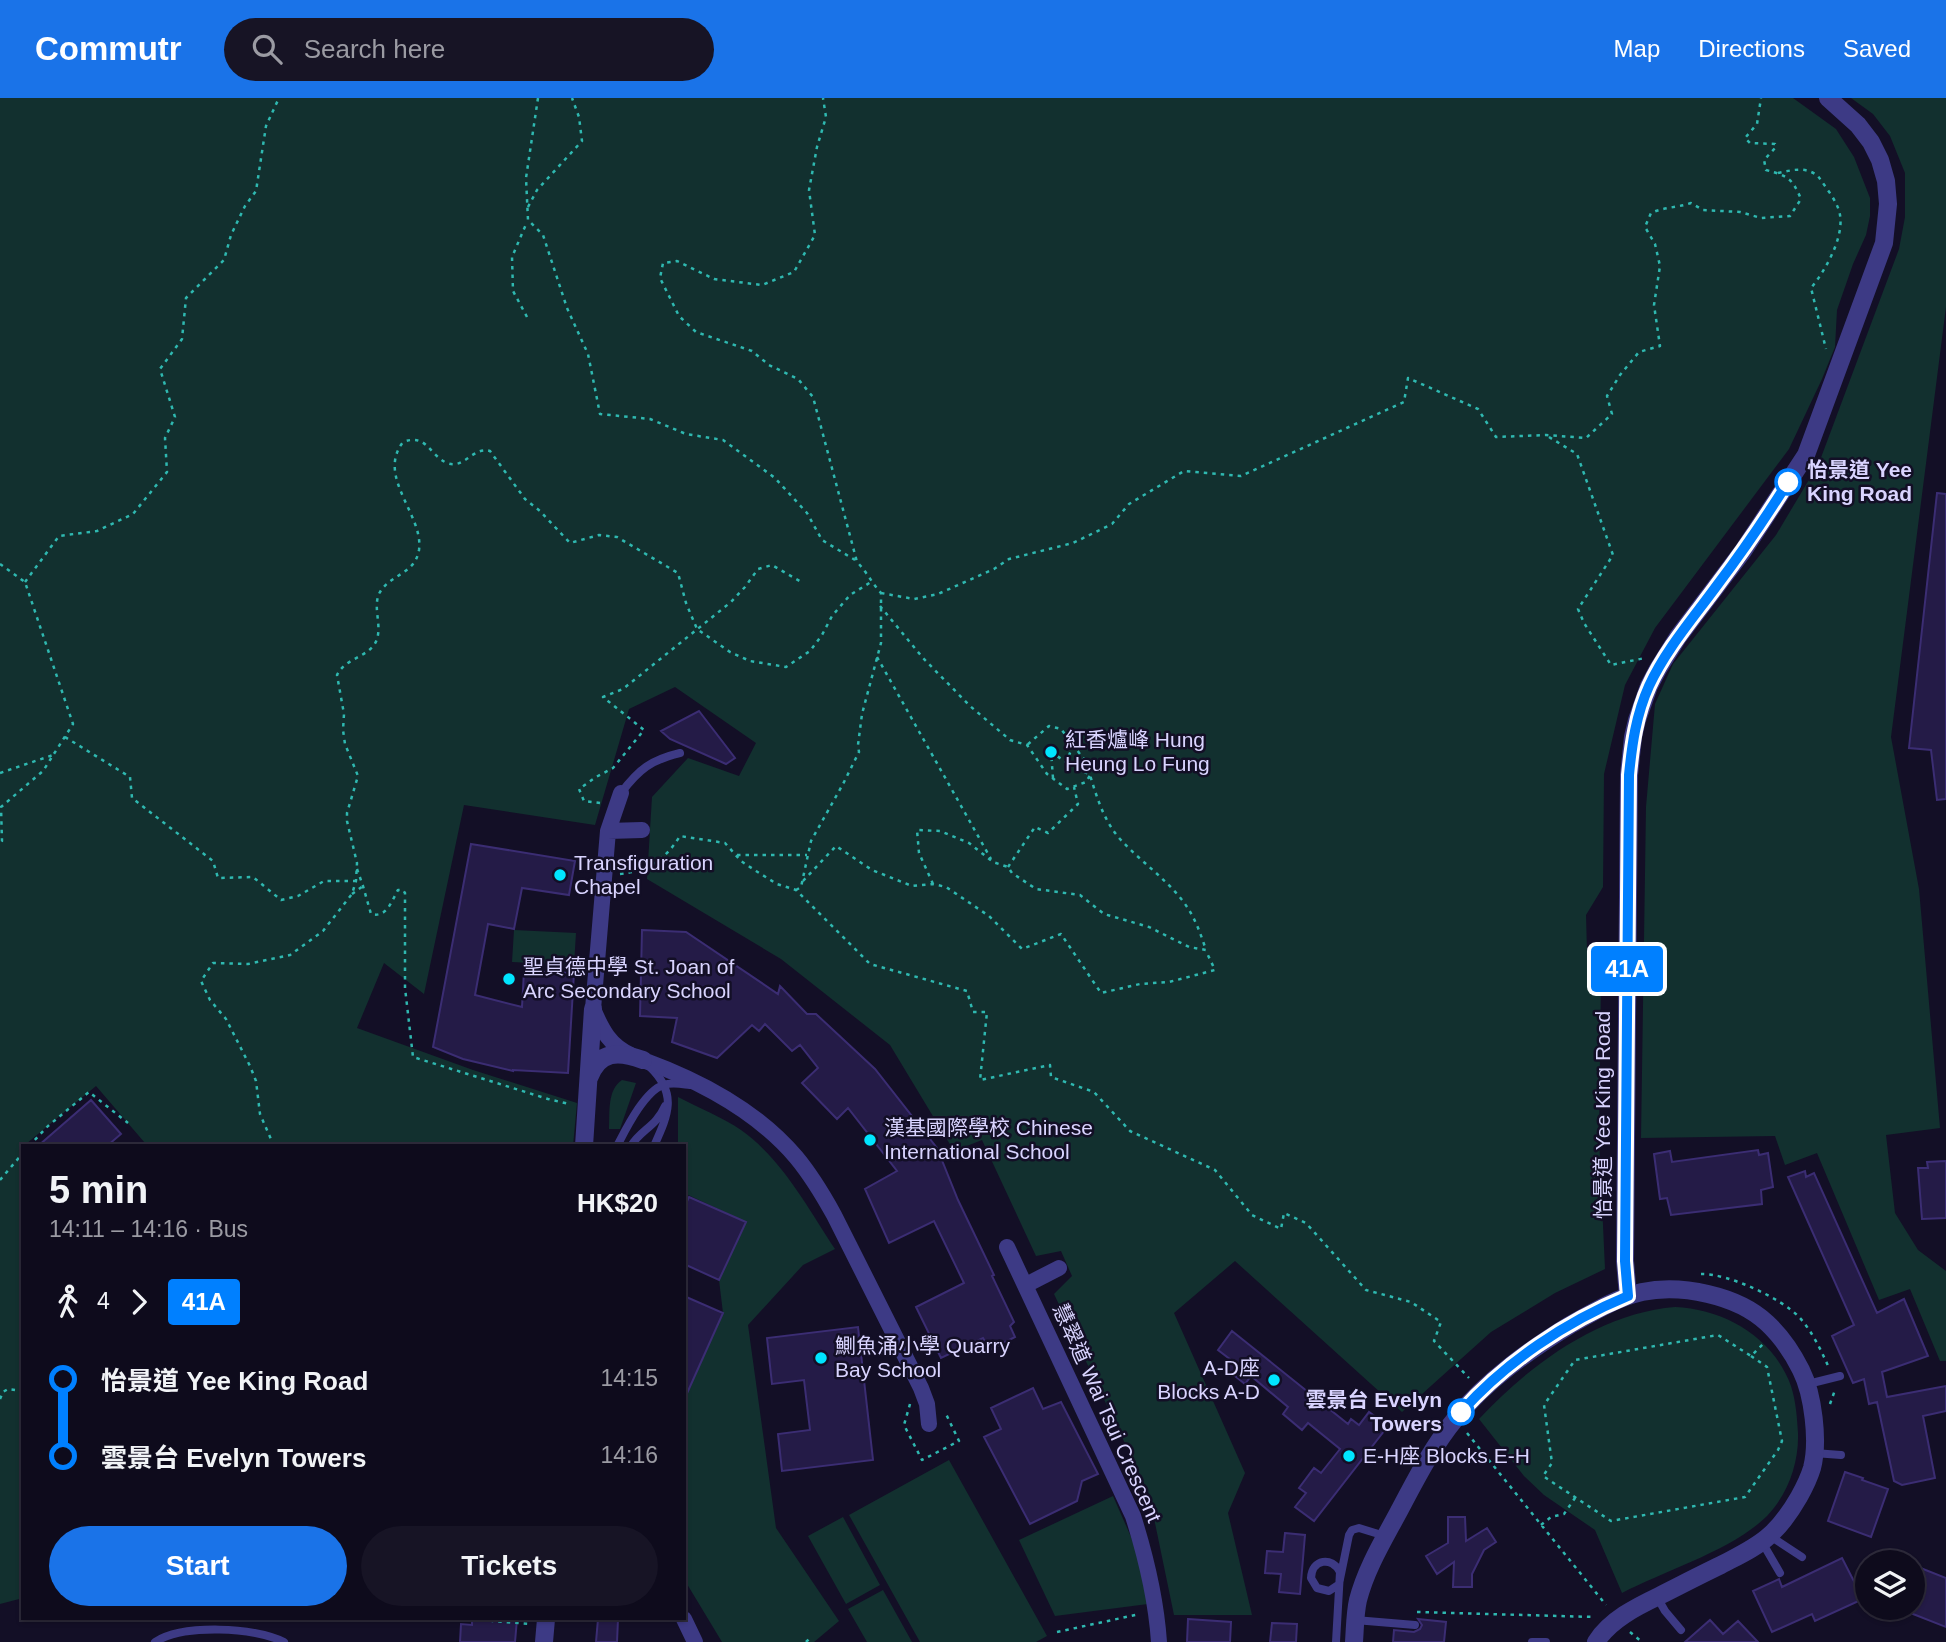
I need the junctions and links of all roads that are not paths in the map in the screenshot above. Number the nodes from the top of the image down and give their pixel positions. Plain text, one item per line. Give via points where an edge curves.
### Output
1 (1828, 98) edge
2 (680, 753) dead end
3 (621, 793) joint
4 (642, 830) dead end
5 (608, 831) junction
6 (593, 1009) junction
7 (638, 1058) junction
8 (587, 1084) junction
9 (664, 1085) junction
10 (708, 1087) junction
11 (668, 1097) junction
12 (584, 1144) edge
13 (618, 1144) edge
14 (632, 1144) edge
15 (655, 1144) edge
16 (1007, 1247) dead end
17 (1059, 1268) dead end
18 (1026, 1285) junction
19 (1628, 1296) junction
20 (1837, 1377) road end
21 (1808, 1384) junction
22 (929, 1424) dead end
23 (1814, 1453) junction
24 (1841, 1455) dead end
25 (1385, 1536) junction
26 (1766, 1539) junction
27 (1802, 1557) dead end
28 (1780, 1573) dead end
29 (1657, 1597) junction
30 (684, 1620) edge
31 (1355, 1620) junction
32 (539, 1622) edge
33 (1415, 1625) dead end
34 (1681, 1630) dead end
35 (155, 1642) edge
36 (284, 1642) edge
37 (544, 1642) edge
38 (695, 1642) edge
39 (1158, 1642) edge
40 (1336, 1642) edge
41 (1354, 1642) edge
42 (1532, 1642) edge
43 (1546, 1642) edge
44 (1595, 1642) edge

1 - 19 street, 怡景道 Yee King Road via 1858,125 1880,160 1888,204 1884,243 1806,455 1668,653 1649,686 1633,737 1629,775
2 - 3 lane via 643,768
3 - 5 street
4 - 5 street
5 - 6 street
6 - 7 street via 609,1039
6 - 8 street
7 - 8 street via 608,1055 599,1059
7 - 9 lane
7 - 10 street
8 - 12 street
9 - 10 lane
9 - 11 lane
9 - 13 lane via 644,1101
10 - 22 street via 773,1133 821,1192 921,1388
11 - 14 lane via 662,1113
11 - 15 lane via 667,1116
16 - 18 street, 慧翠道 Wai Tsui Crescent
17 - 18 street
18 - 39 street, 慧翠道 Wai Tsui Crescent via 1133,1516 1153,1588
19 - 21 street via 1685,1289 1724,1298 1753,1312 1787,1345
19 - 25 street via 1536,1346 1465,1408 1423,1467
20 - 21 lane
21 - 23 street
23 - 24 lane
23 - 26 street via 1797,1499
25 - 31 street via 1358,1600
25 - 40 lane, bridge via 1352,1530 1349,1535 1338,1585 1329,1591 1311,1581 1313,1568 1329,1561 1340,1572 1341,1592
26 - 27 lane
26 - 28 lane
26 - 29 street
29 - 34 lane
29 - 44 street via 1620,1617
30 - 38 street
31 - 33 lane
31 - 41 street
32 - 37 street
35 - 36 lane via 181,1632 238,1631
42 - 43 lane

